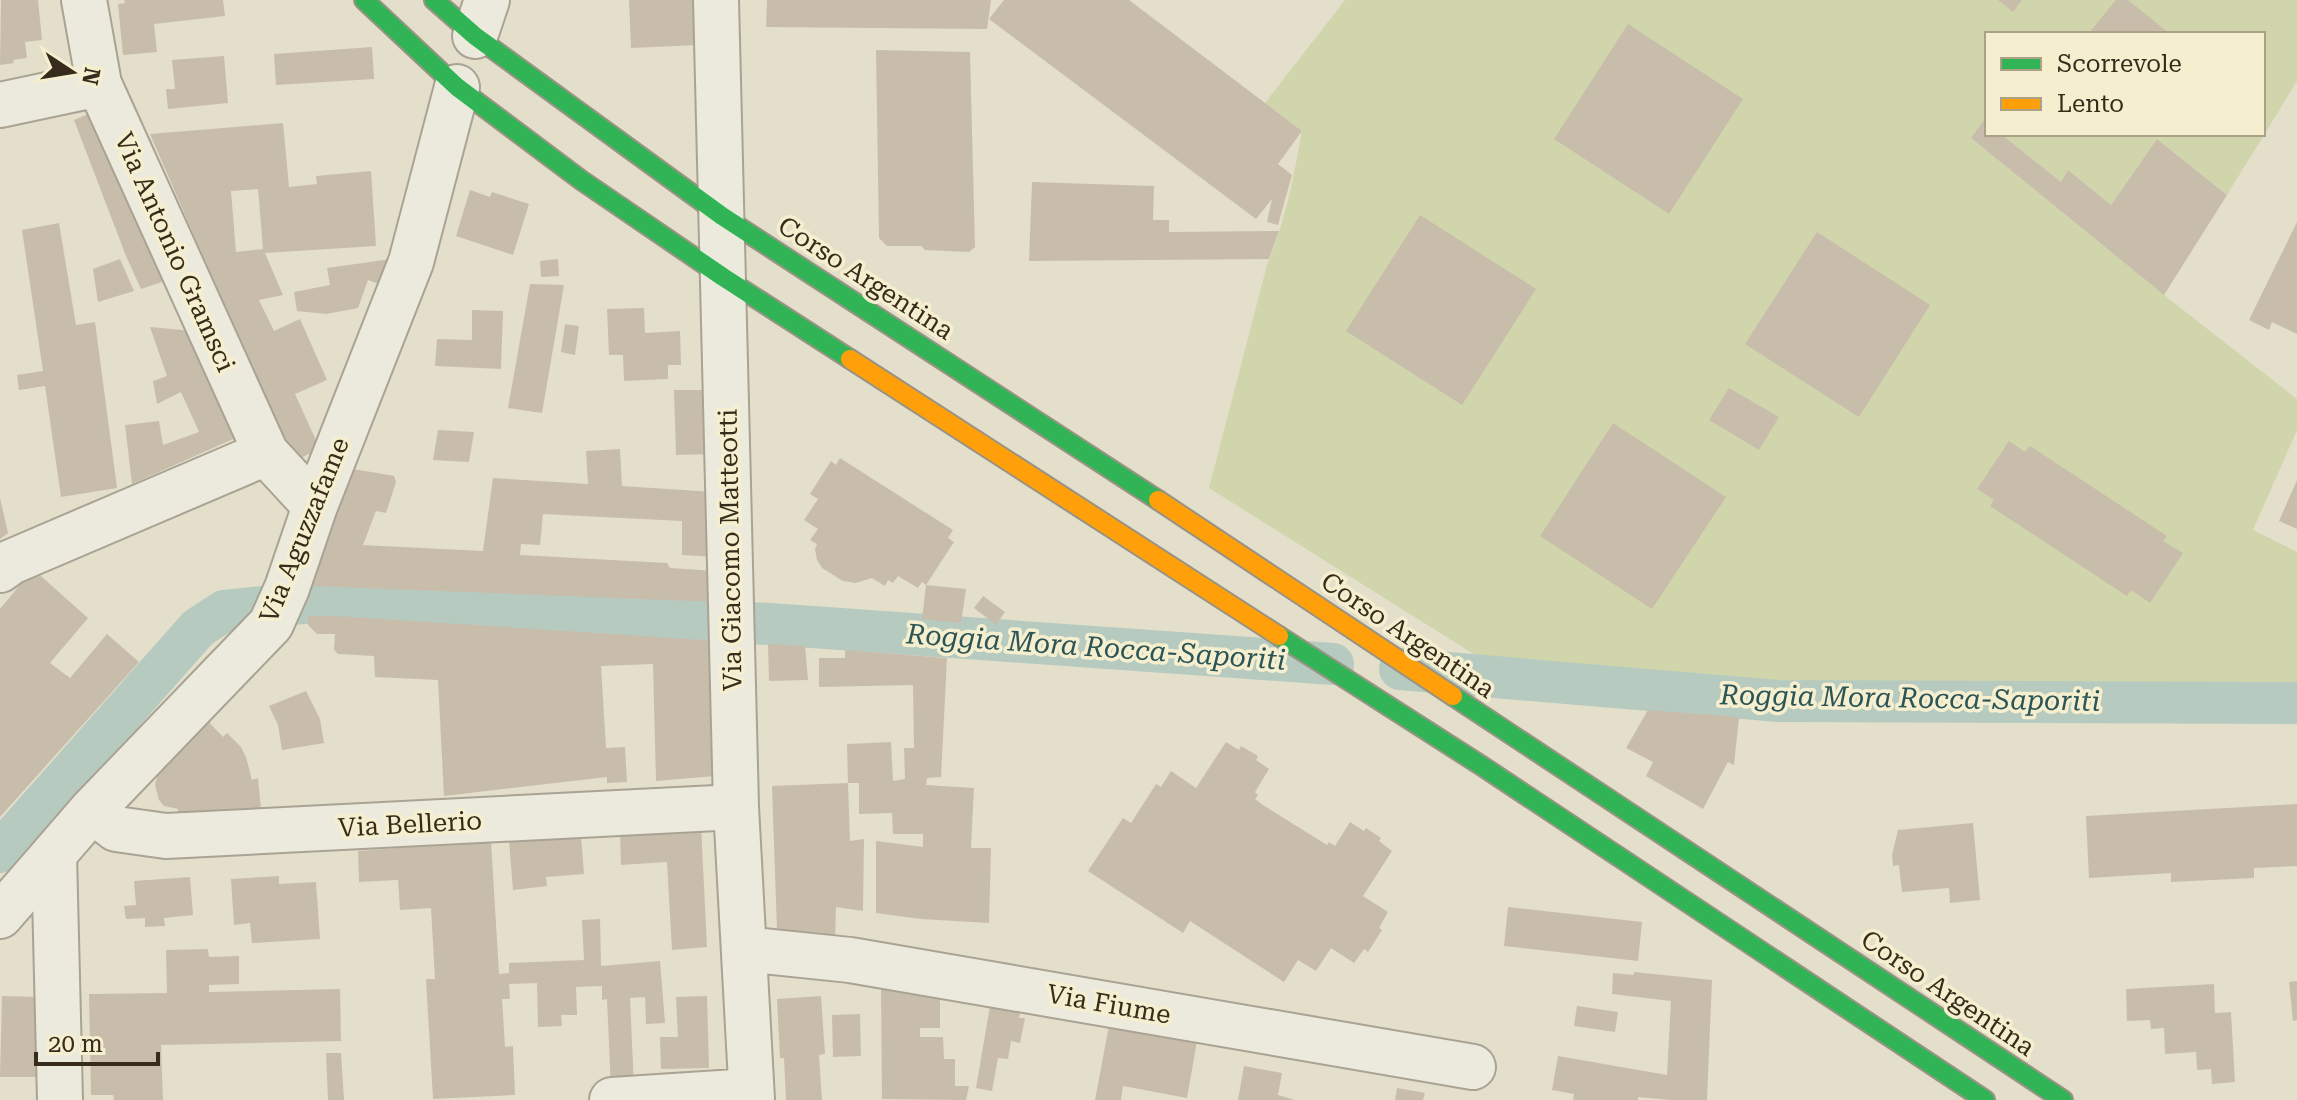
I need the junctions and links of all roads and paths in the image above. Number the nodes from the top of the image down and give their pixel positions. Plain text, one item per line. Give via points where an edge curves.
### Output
1 (84, 0) edge
2 (364, 0) edge
3 (434, 0) edge
4 (716, 0) edge
5 (481, 18) edge
6 (99, 84) junction
7 (457, 87) junction
8 (0, 105) edge
9 (722, 216) junction
10 (723, 277) junction
11 (266, 453) junction
12 (315, 506) junction
13 (0, 570) edge
14 (736, 807) junction
15 (92, 810) junction
16 (54, 854) junction
17 (0, 916) edge
18 (744, 949) junction
19 (1473, 1067) dead end
20 (752, 1096) edge
21 (60, 1100) edge
22 (612, 1100) edge
23 (1985, 1100) edge
24 (2063, 1100) edge

1 - 6 street, Via Antonio Gramsci
2 - 7 main road
3 - 5 main road, Corso Argentina
4 - 9 street, Via Giacomo Matteotti
5 - 9 main road, Corso Argentina
6 - 8 street
6 - 11 street, Via Antonio Gramsci
7 - 10 main road
7 - 12 street, Via Aguzzafame via 411,262
9 - 10 street, Via Giacomo Matteotti
9 - 24 main road, Corso Argentina
10 - 14 street, Via Giacomo Matteotti
10 - 23 main road
11 - 12 street, Via Antonio Gramsci
11 - 13 street
12 - 15 street, Via Aguzzafame via 279,606
14 - 15 street, Via Bellerio via 166,836 116,829
14 - 18 street, Via Giacomo Matteotti
15 - 16 street, Via Aguzzafame
16 - 17 street, Via Aguzzafame
16 - 21 street
18 - 19 street, Via Fiume via 850,960
18 - 20 street, Via Giacomo Matteotti
20 - 22 street

